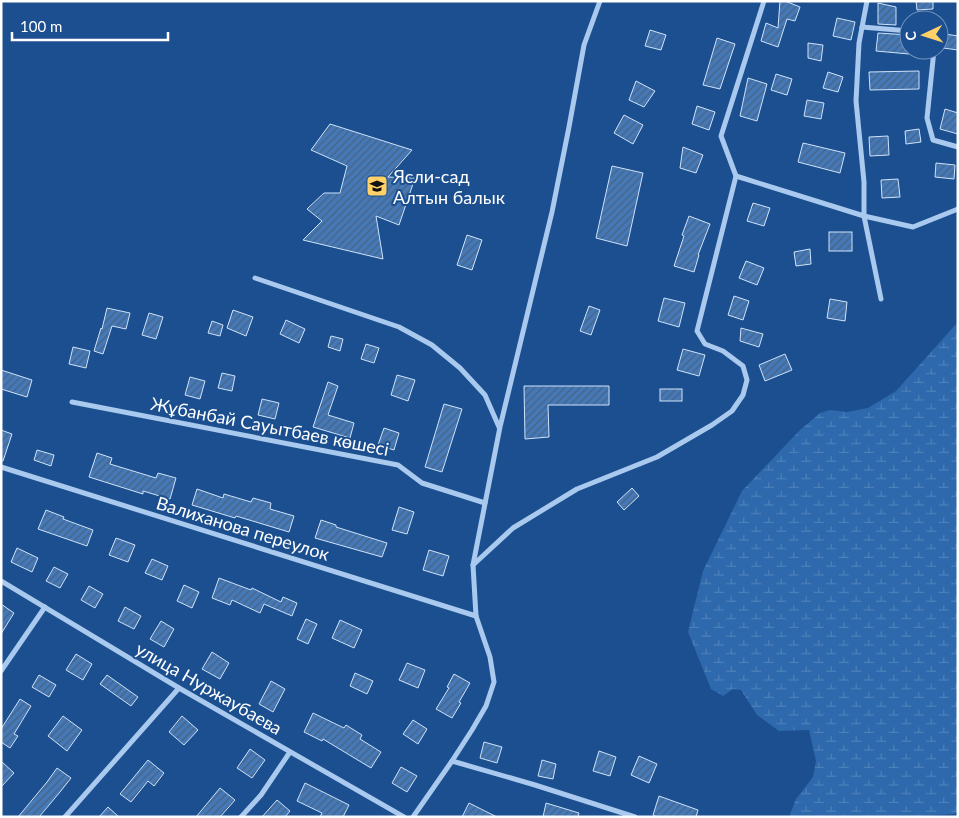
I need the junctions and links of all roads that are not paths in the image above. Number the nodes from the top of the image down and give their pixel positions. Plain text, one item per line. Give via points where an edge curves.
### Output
1 (600, 1) edge
2 (764, 1) edge
3 (867, 1) edge
4 (862, 27) junction
5 (899, 29) edge
6 (933, 60) edge
7 (958, 147) edge
8 (736, 176) junction
9 (958, 209) edge
10 (864, 216) junction
11 (256, 278) dead end
12 (881, 299) dead end
13 (72, 402) dead end
14 (500, 427) junction
15 (1, 467) edge
16 (485, 503) junction
17 (472, 565) junction
18 (1, 581) edge
19 (45, 608) junction
20 (476, 616) junction
21 (1, 671) edge
22 (179, 688) junction
23 (290, 752) junction
24 (452, 761) junction
25 (65, 817) edge
26 (241, 817) edge
27 (404, 817) edge
28 (413, 817) edge
29 (634, 817) edge

1 - 14 street via 584,44 552,212
2 - 8 street via 721,136
3 - 4 street
4 - 5 street
4 - 10 street via 856,101
6 - 7 street via 927,118 933,140
8 - 10 street
8 - 17 street via 697,331 705,344 723,351 743,366 747,380 744,395 732,411 657,457 577,488 512,528
9 - 10 street via 912,227
10 - 12 street
11 - 14 street via 399,327 432,345 485,395
13 - 16 street, Жұбанбай Сауытбаев көшесі via 398,465 422,483
14 - 16 street
15 - 20 street, Валиханова переулок
16 - 17 street
17 - 20 street
18 - 19 street, улица Нуржаубаева
19 - 21 street
19 - 22 street, улица Нуржаубаева
20 - 24 street via 490,657 494,682 486,706
22 - 23 street, улица Нуржаубаева
22 - 25 street
23 - 26 street
23 - 27 street, улица Нуржаубаева
24 - 28 street
24 - 29 street

